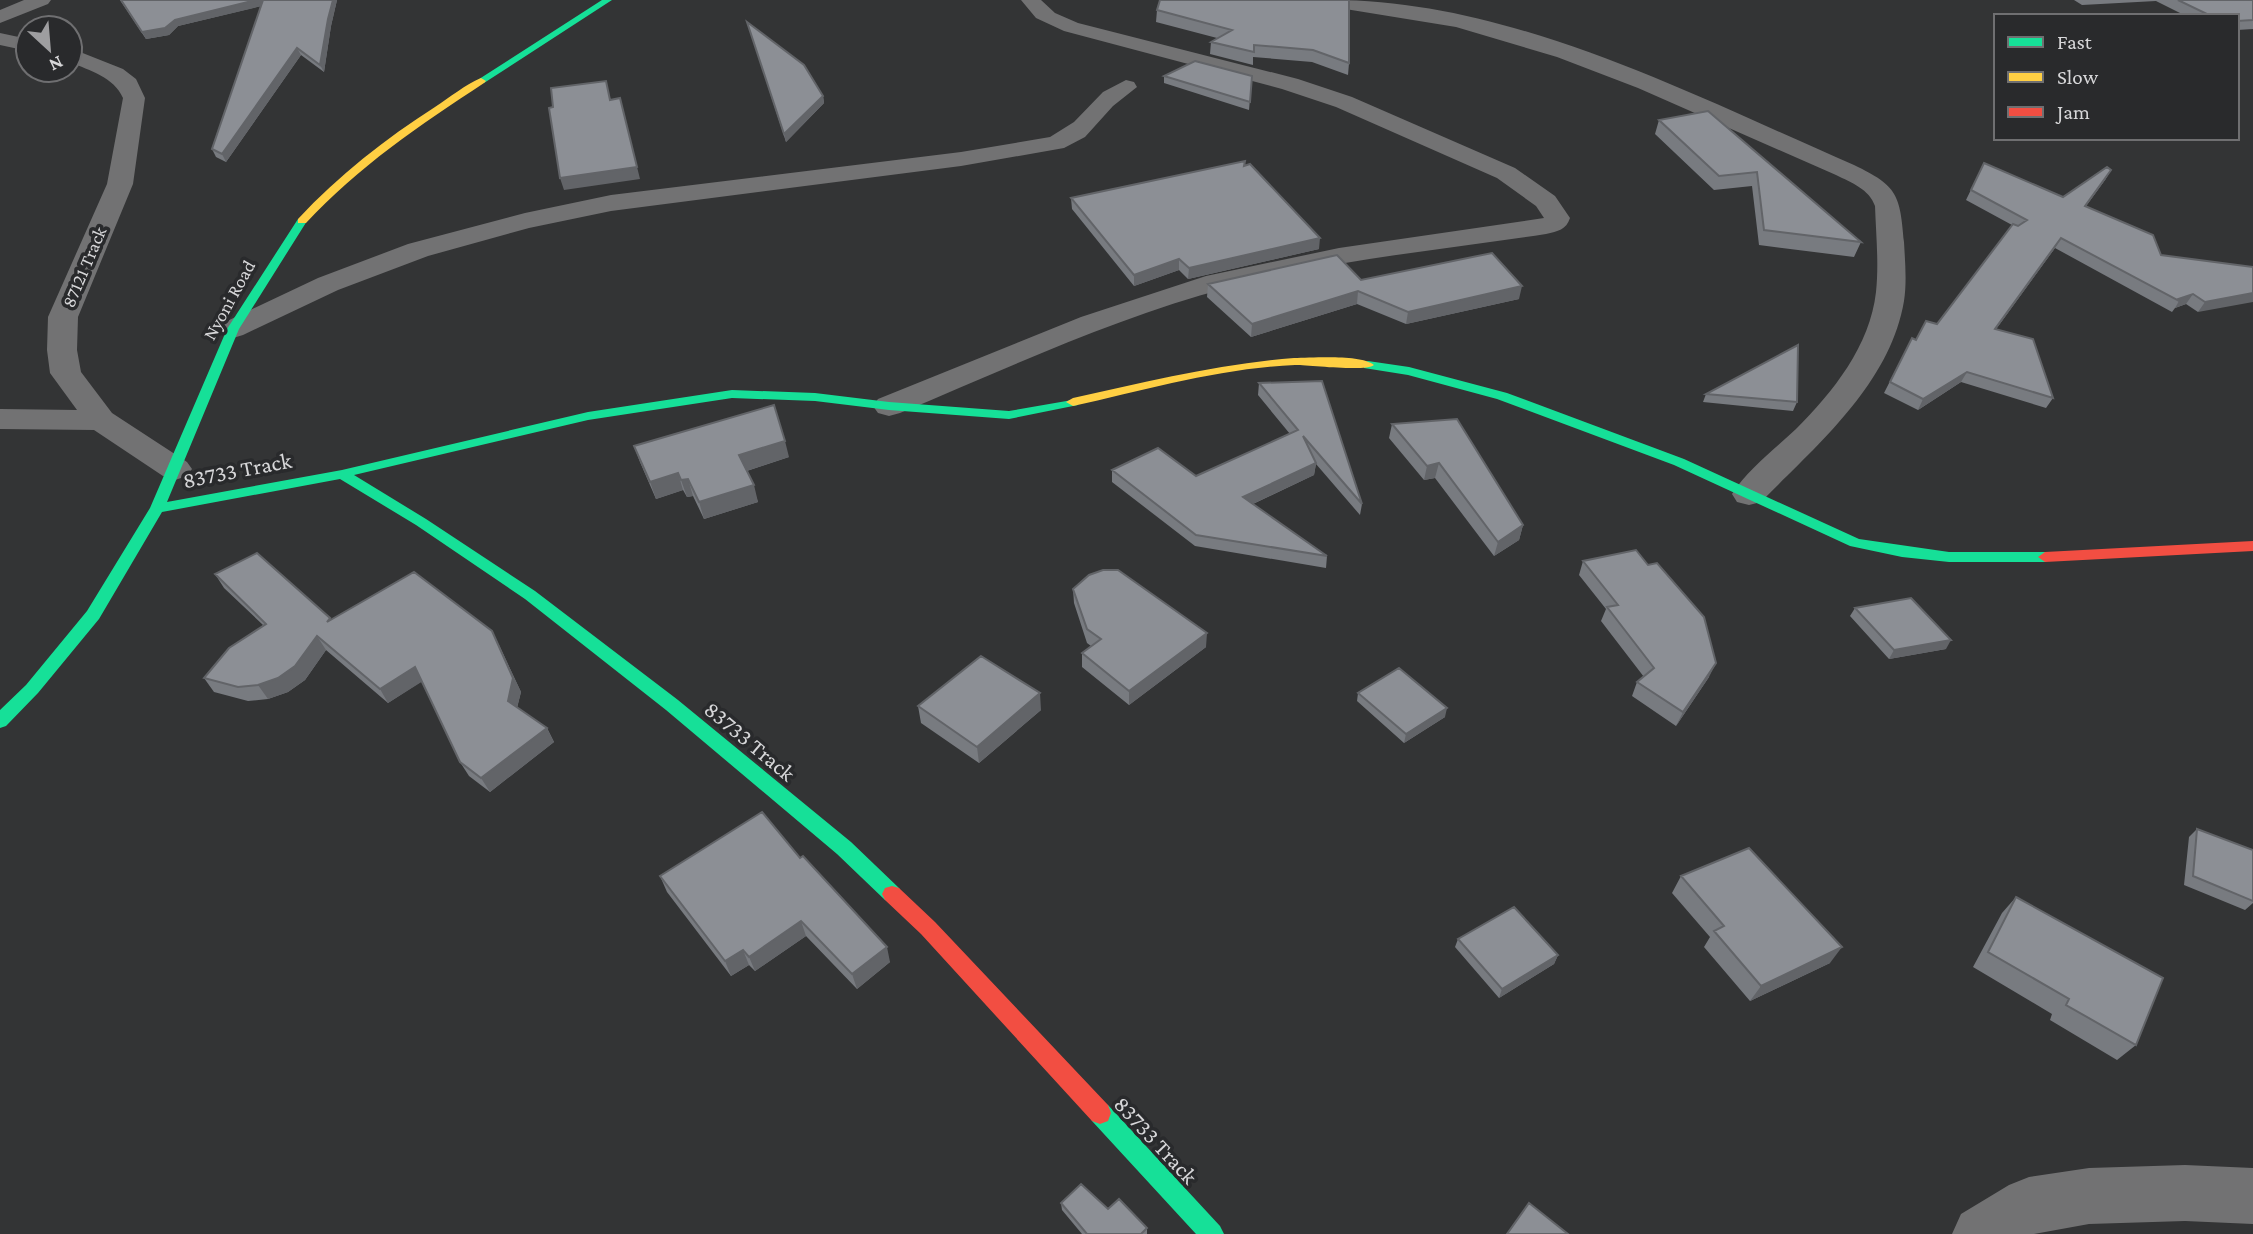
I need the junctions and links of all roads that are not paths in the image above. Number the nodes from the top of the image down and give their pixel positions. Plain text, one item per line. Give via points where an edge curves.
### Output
1 (41, 0) edge
2 (608, 0) edge
3 (1031, 0) edge
4 (1340, 3) edge
5 (0, 17) edge
6 (84, 60) edge
7 (1126, 87) dead end
8 (233, 329) junction
9 (889, 406) junction
10 (0, 419) edge
11 (101, 420) junction
12 (175, 469) junction
13 (342, 474) junction
14 (1749, 494) junction
15 (157, 508) junction
16 (2253, 546) edge
17 (0, 721) edge
18 (2253, 1196) edge
19 (1212, 1234) edge
20 (1981, 1234) edge

1 - 5 street
2 - 8 street, Nyoni Road via 427,116 326,192 301,222
3 - 9 street via 1049,18 1071,27 1290,84 1355,107 1506,173 1546,201 1557,218 1546,226 1376,248 1216,282 1100,320
4 - 14 street via 1451,21 1554,49 1845,170 1885,195 1889,299 1872,355 1832,409
6 - 11 street, 87121 Track via 115,74 128,84 134,98 120,184 63,317 66,373
7 - 8 street via 1108,99 1086,127 1056,144 622,201 525,220 418,250 328,284
8 - 12 street, Nyoni Road
9 - 13 street via 773,394 678,400 588,416
9 - 14 street via 1009,415 1255,365 1331,359 1420,373 1502,396 1679,462
10 - 11 street
11 - 12 street, 87121 Track
12 - 15 street, Nyoni Road
13 - 15 street, 83733 Track
13 - 19 street, 83733 Track via 530,595 844,848 928,928
14 - 16 street via 1815,527 1883,550 2026,558
15 - 17 street, Nyoni Road via 93,615 32,690
18 - 20 street via 2089,1196 2029,1205

